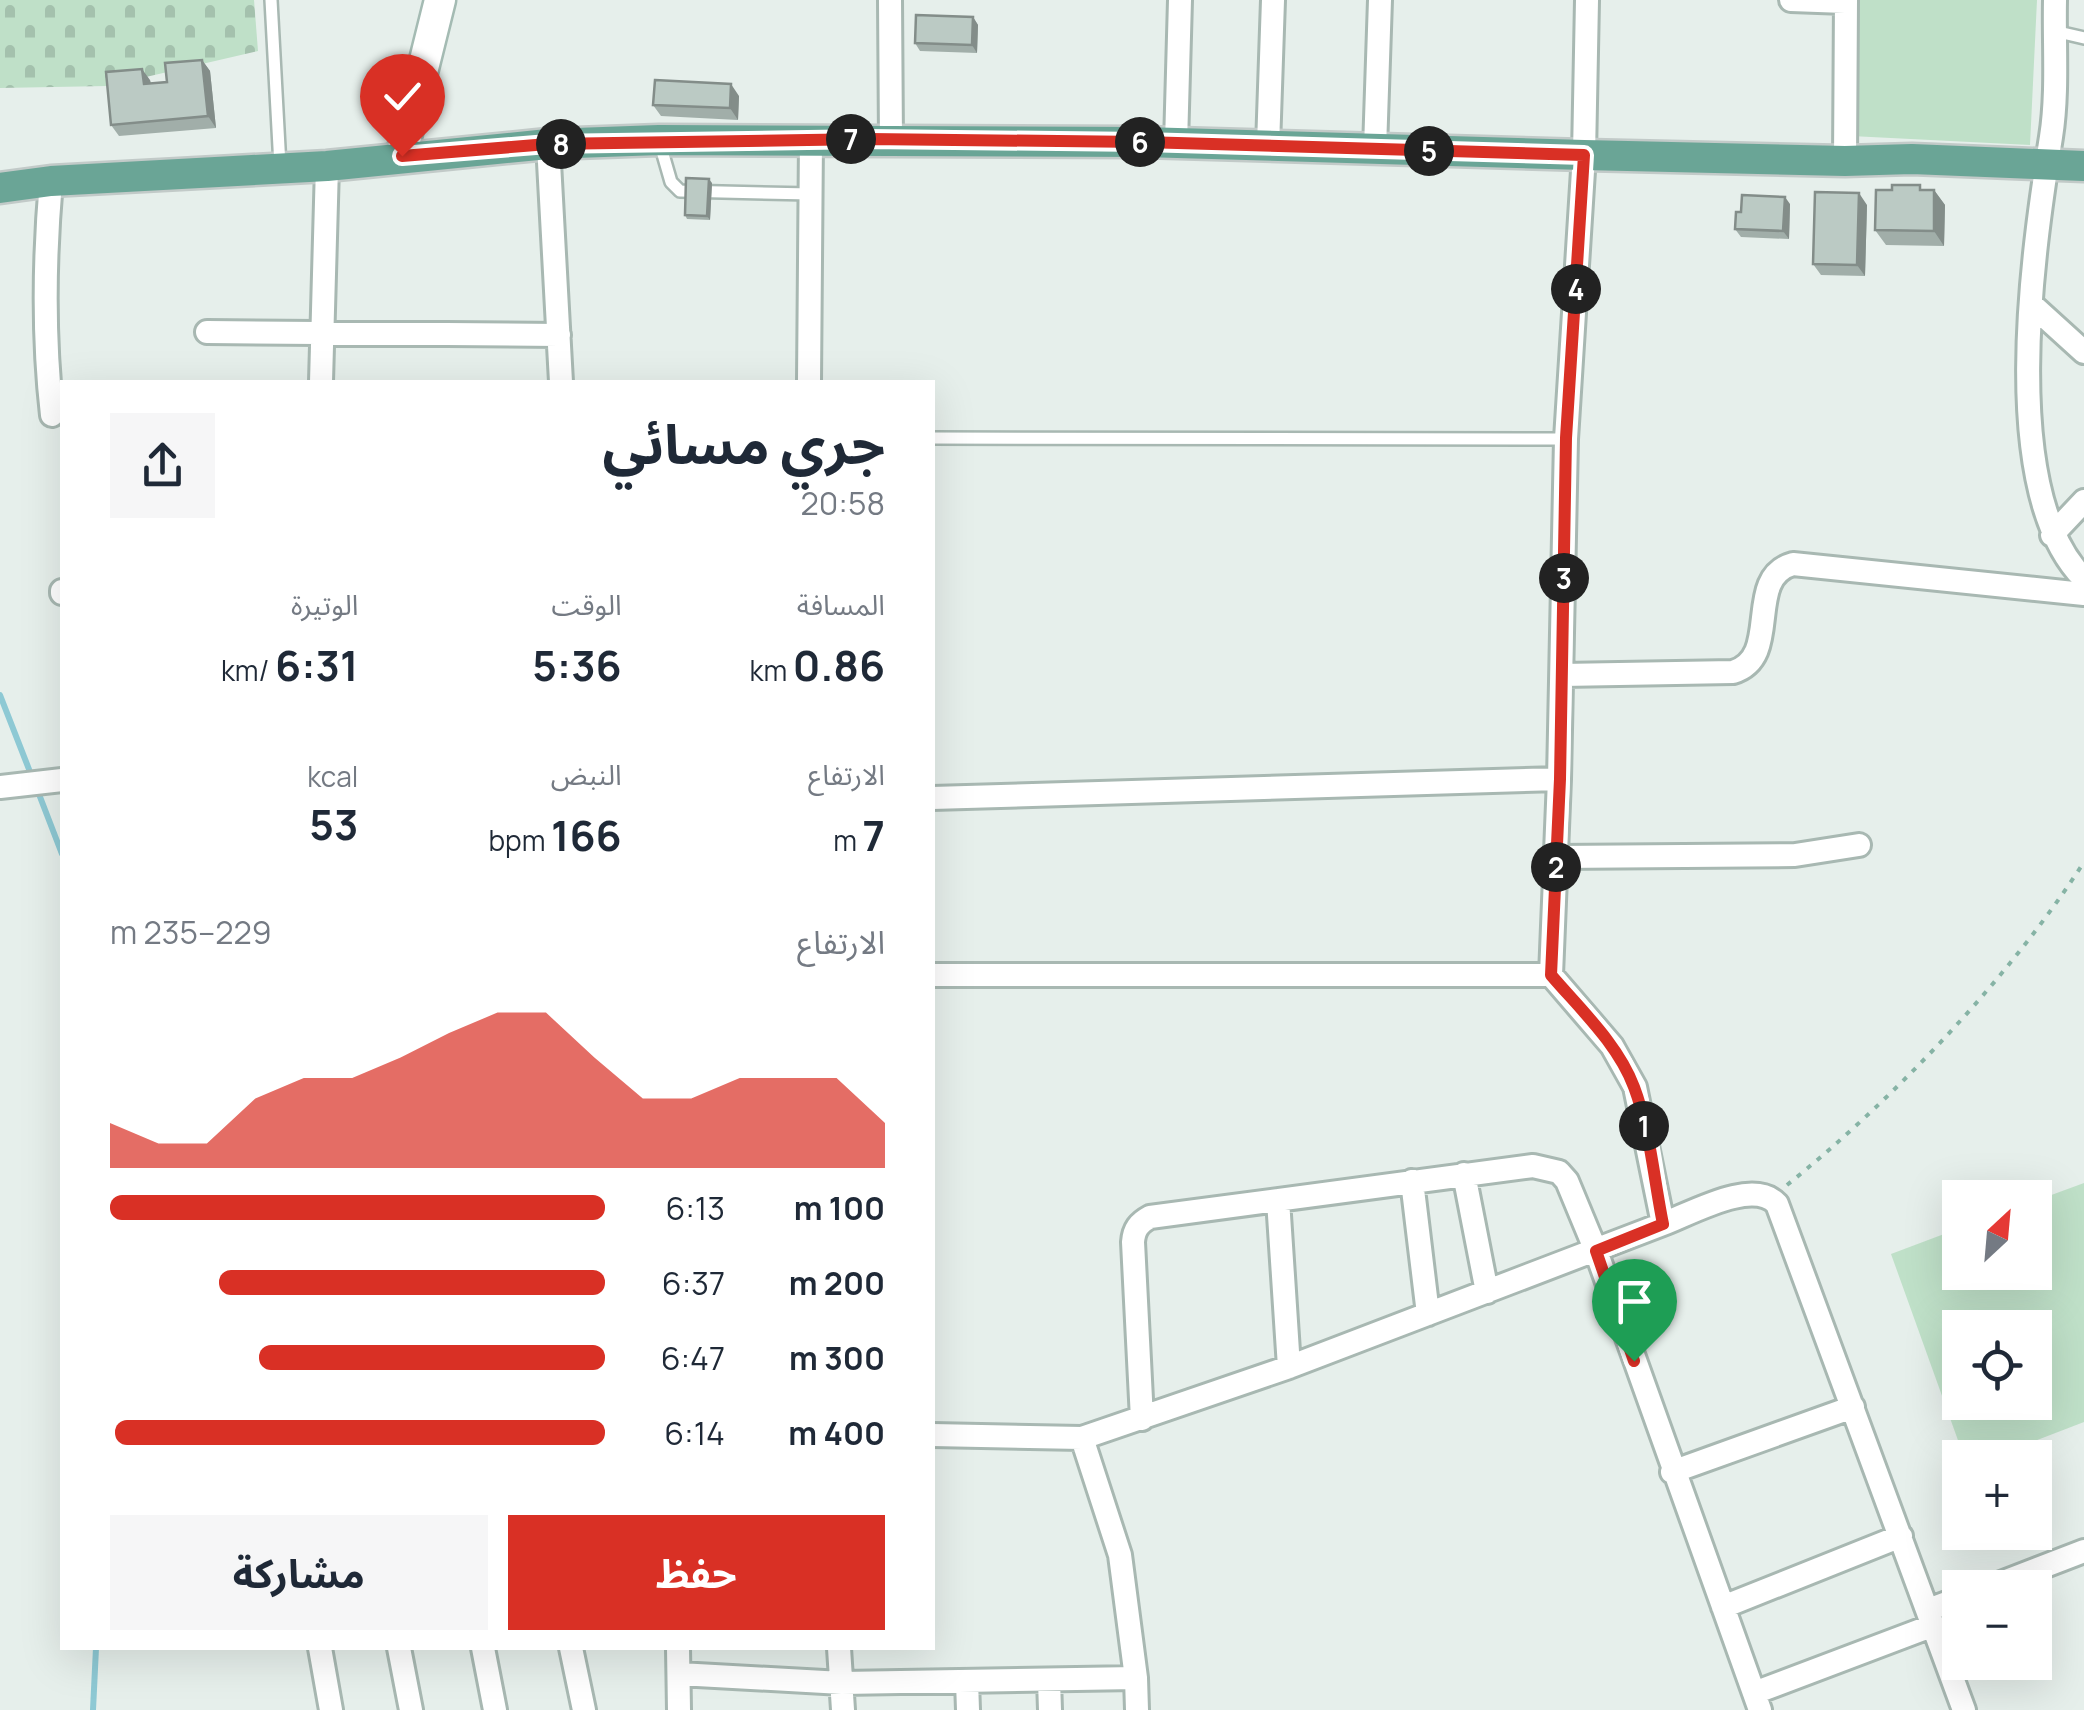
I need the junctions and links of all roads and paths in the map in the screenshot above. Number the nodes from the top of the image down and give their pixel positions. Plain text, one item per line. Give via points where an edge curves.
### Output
1 (271, 0) edge
2 (440, 0) edge
3 (890, 0) edge
4 (1180, 0) edge
5 (1273, 0) edge
6 (1380, 0) edge
7 (1587, 0) edge
8 (1792, 0) edge
9 (2055, 0) edge
10 (1846, 1) edge
11 (2054, 32) junction
12 (2084, 38) edge
13 (659, 140) junction
14 (811, 140) junction
15 (891, 141) junction
16 (548, 144) junction
17 (1176, 144) junction
18 (1268, 146) junction
19 (1375, 149) junction
20 (1584, 155) junction
21 (402, 156) junction
22 (1845, 161) junction
23 (2044, 164) junction
24 (327, 166) junction
25 (2084, 166) edge
26 (280, 170) junction
27 (52, 182) junction
28 (0, 188) edge
29 (810, 194) junction
30 (2032, 305) junction
31 (321, 331) junction
32 (207, 332) dead end
33 (560, 335) junction
34 (2079, 338) edge
35 (321, 380) edge
36 (561, 380) edge
37 (810, 380) edge
38 (52, 416) dead end
39 (935, 438) edge
40 (1566, 438) junction
41 (2084, 501) edge
42 (2052, 535) junction
43 (2084, 578) edge
44 (2084, 594) edge
45 (1562, 675) junction
46 (1560, 779) junction
47 (60, 780) edge
48 (0, 786) edge
49 (935, 798) edge
50 (1859, 845) dead end
51 (1556, 857) junction
52 (2084, 862) edge
53 (1551, 975) junction
54 (935, 976) edge
55 (1464, 1174) junction
56 (1412, 1181) junction
57 (1771, 1198) junction
58 (1278, 1200) junction
59 (1663, 1224) junction
60 (1596, 1251) junction
61 (1487, 1292) junction
62 (1428, 1314) junction
63 (1289, 1367) junction
64 (1853, 1407) junction
65 (1142, 1418) junction
66 (935, 1435) edge
67 (1082, 1438) junction
68 (1672, 1472) junction
69 (1901, 1536) junction
70 (2084, 1551) edge
71 (2035, 1570) edge
72 (1723, 1607) junction
73 (1942, 1610) edge
74 (1931, 1618) junction
75 (320, 1650) edge
76 (399, 1650) edge
77 (484, 1650) edge
78 (571, 1650) edge
79 (678, 1650) edge
80 (839, 1650) edge
81 (679, 1674) junction
82 (1136, 1678) junction
83 (1049, 1680) junction
84 (967, 1681) junction
85 (842, 1683) junction
86 (1757, 1702) edge
87 (331, 1710) edge
88 (412, 1710) edge
89 (495, 1710) edge
90 (584, 1710) edge
91 (679, 1710) edge
92 (843, 1710) edge
93 (968, 1710) edge
94 (1050, 1710) edge
95 (1137, 1710) edge
96 (1964, 1710) edge

1 - 26 lane
2 - 21 street
3 - 15 street
4 - 17 street
5 - 18 street
6 - 19 street
7 - 20 street
8 - 10 street
9 - 11 street
10 - 22 street
11 - 12 lane
11 - 23 street
13 - 14 main road
13 - 16 main road
13 - 29 lane via 670,182 680,192
14 - 15 main road
14 - 29 street
15 - 17 main road
16 - 21 main road
16 - 33 street
17 - 18 main road
18 - 19 main road
19 - 20 main road
20 - 22 main road
20 - 40 street
21 - 24 main road
22 - 23 main road
23 - 25 main road
23 - 30 street
24 - 26 main road
24 - 31 street
26 - 27 main road
27 - 28 main road
27 - 38 street via 44,311
29 - 37 street
30 - 34 street
30 - 42 street via 2029,425
31 - 32 street
31 - 33 street
31 - 35 street
33 - 36 street
39 - 40 lane
40 - 45 street
41 - 42 street
42 - 43 street
44 - 45 street via 1794,564 1772,577 1757,652 1743,669
45 - 46 street
46 - 49 street
46 - 51 street
47 - 48 street
50 - 51 street via 1795,855
51 - 53 street
52 - 57 path via 2052,912 1980,997 1896,1086
53 - 54 street
53 - 59 street via 1612,1046 1634,1087
55 - 56 street
55 - 60 street via 1533,1166 1559,1172
55 - 61 street
56 - 58 street
56 - 62 street
57 - 59 street via 1746,1193
57 - 64 street
58 - 63 street
58 - 65 street via 1150,1217 1137,1226
59 - 60 street
60 - 61 street
60 - 68 street
61 - 62 street
62 - 63 street
63 - 65 street
64 - 68 street
64 - 69 street
65 - 67 street
66 - 67 street
67 - 82 street via 1120,1556
68 - 72 street
69 - 72 street
69 - 74 street
70 - 71 street
72 - 86 street
73 - 74 street
74 - 86 street
74 - 96 street
75 - 87 street
76 - 88 street
77 - 89 street
78 - 90 street
79 - 81 street
80 - 85 street
81 - 85 street
81 - 91 street
82 - 83 street
82 - 95 street
83 - 84 street
83 - 94 street
84 - 85 street
84 - 93 street
85 - 92 street

